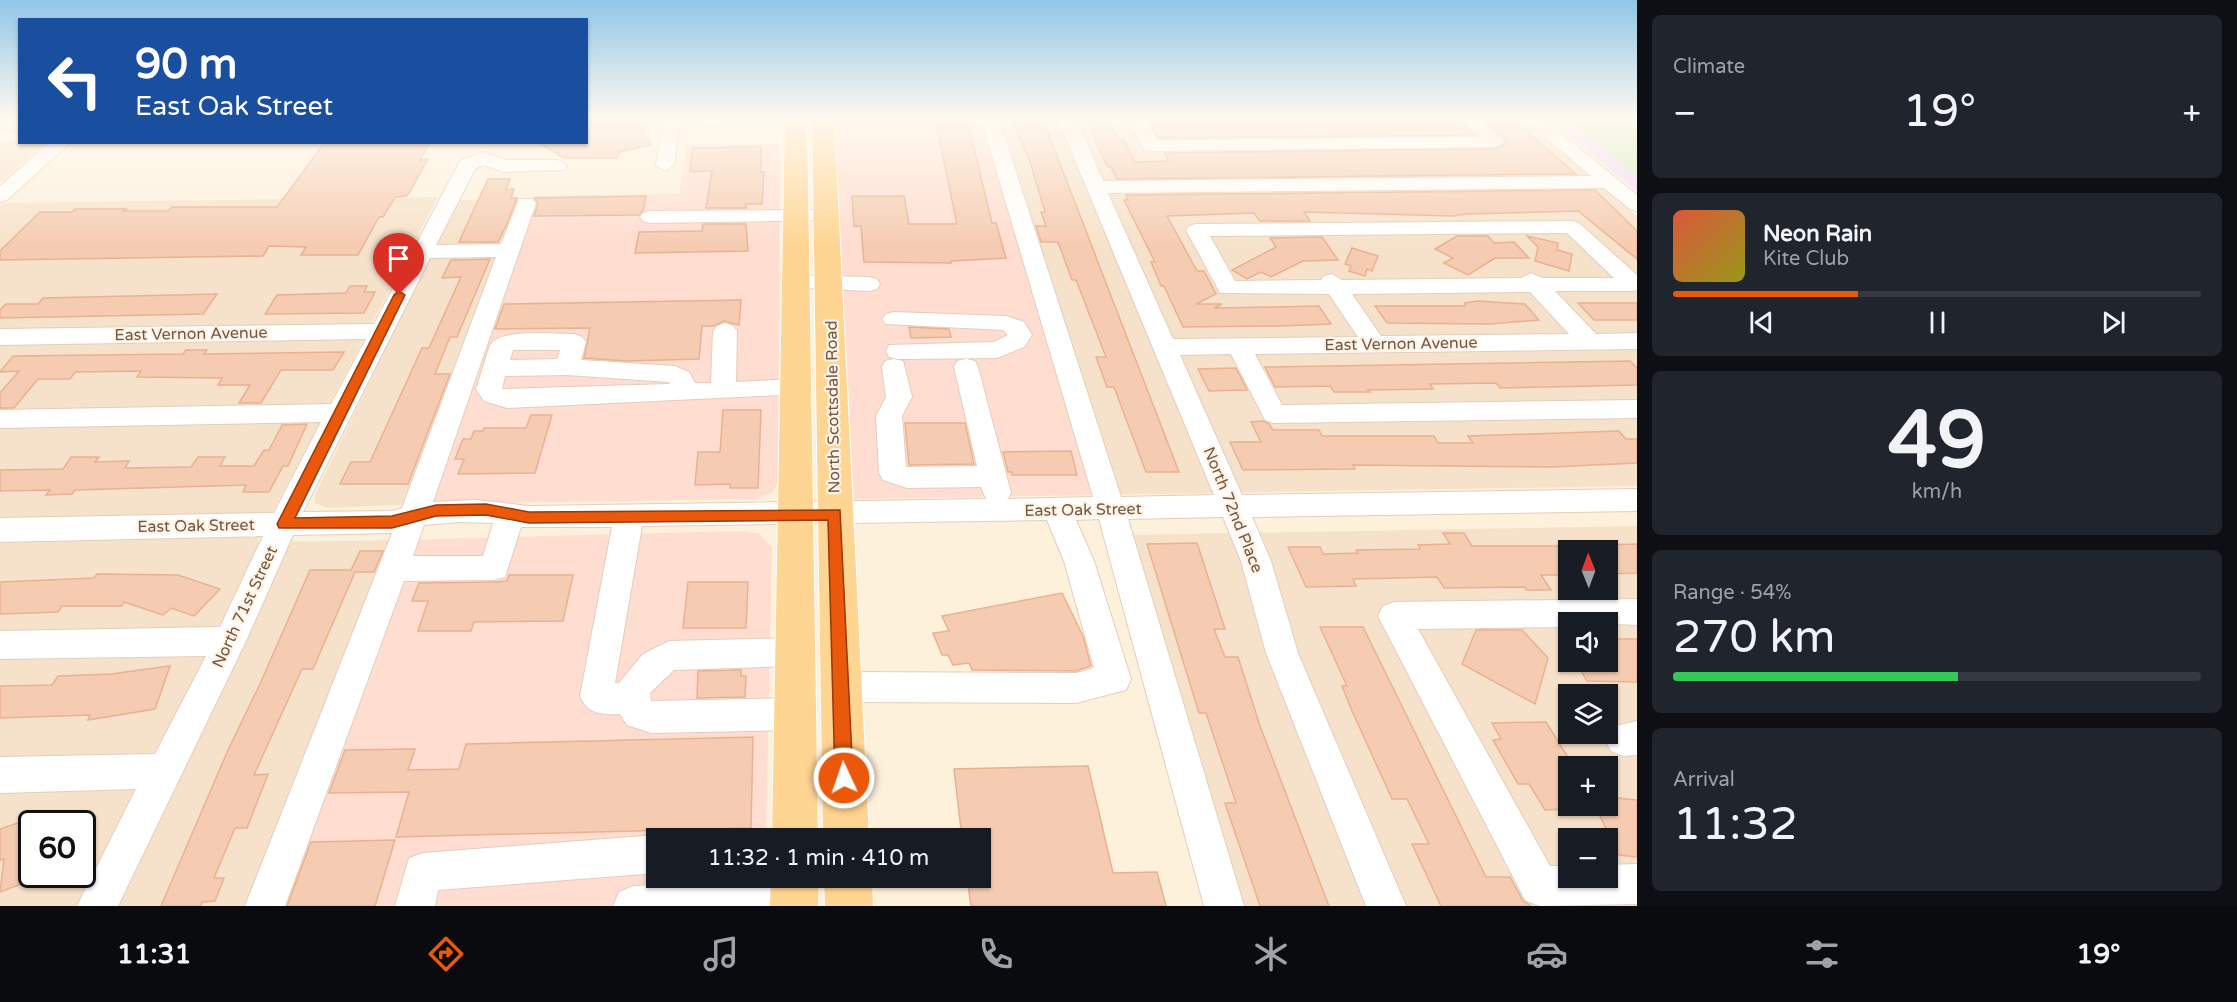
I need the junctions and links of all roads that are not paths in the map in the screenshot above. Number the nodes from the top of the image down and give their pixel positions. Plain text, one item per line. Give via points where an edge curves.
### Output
1 (40, 161) edge
2 (476, 161) edge
3 (492, 161) edge
4 (664, 161) edge
5 (801, 161) edge
6 (815, 161) edge
7 (1003, 161) edge
8 (1086, 161) edge
9 (1584, 161) edge
10 (664, 165) dead end
11 (558, 166) dead end
12 (1609, 182) junction
13 (1097, 187) junction
14 (0, 196) edge
15 (526, 203) dead end
16 (1637, 205) edge
17 (827, 216) junction
18 (650, 217) dead end
19 (795, 217) junction
20 (509, 250) junction
21 (421, 252) junction
22 (794, 282) junction
23 (829, 282) junction
24 (1534, 283) junction
25 (869, 284) dead end
26 (1334, 284) junction
27 (381, 331) junction
28 (725, 331) dead end
29 (905, 336) junction
30 (0, 337) edge
31 (1637, 341) edge
32 (1590, 342) junction
33 (1375, 345) junction
34 (1239, 346) junction
35 (1165, 347) junction
36 (966, 367) dead end
37 (794, 388) junction
38 (723, 391) junction
39 (687, 392) junction
40 (1637, 409) edge
41 (339, 413) junction
42 (0, 419) edge
43 (993, 476) junction
44 (501, 493) dead end
45 (1637, 500) edge
46 (1233, 508) junction
47 (1109, 509) junction
48 (1058, 511) junction
49 (1002, 512) junction
50 (410, 514) junction
51 (795, 514) junction
52 (835, 514) junction
53 (629, 516) junction
54 (518, 520) junction
55 (284, 524) junction
56 (0, 530) edge
57 (393, 569) junction
58 (1637, 612) edge
59 (230, 641) junction
60 (0, 645) edge
61 (795, 652) junction
62 (841, 687) junction
63 (632, 698) junction
64 (795, 714) junction
65 (165, 771) junction
66 (0, 776) edge
67 (795, 828) edge
68 (846, 828) edge
69 (646, 855) edge
70 (1637, 884) edge
71 (848, 888) edge
72 (794, 895) edge
73 (97, 906) edge
74 (265, 906) edge
75 (415, 906) edge
76 (633, 906) edge
77 (849, 906) edge
78 (1224, 906) edge
79 (1386, 906) edge

1 - 14 street
2 - 21 street, North 71st Street via 467,165
3 - 11 street, North 71st Street via 504,166
4 - 10 street
5 - 19 main road
6 - 17 main road, North Scottsdale Road
7 - 47 street
8 - 13 street, North 72nd Place
9 - 12 street
12 - 13 street
12 - 16 street
13 - 35 street, North 72nd Place
15 - 20 street
17 - 19 street
17 - 23 main road, North Scottsdale Road
18 - 19 street
19 - 22 main road
20 - 21 street
20 - 50 street
21 - 27 street, North 71st Street
22 - 23 street
22 - 37 main road
23 - 25 street
23 - 52 main road, North Scottsdale Road
24 - 26 street
24 - 26 street via 1634,284 1572,227 1196,230 1228,288
24 - 32 street
26 - 33 street
27 - 30 street, East Vernon Avenue
27 - 41 street, North 71st Street
28 - 38 street
29 - 29 street via 993,341 1004,338 1006,333 1005,325 999,322
29 - 43 street via 899,397 889,417 893,473 907,478
31 - 32 street, East Vernon Avenue
32 - 33 street, East Vernon Avenue
33 - 34 street, East Vernon Avenue
34 - 35 street, East Vernon Avenue
34 - 40 street via 1274,414
35 - 46 street, North 72nd Place
36 - 43 street
37 - 38 street
37 - 51 main road
38 - 39 street
39 - 39 street via 675,374 567,368 572,341 507,342 502,345 489,389 507,399
41 - 42 street
41 - 55 street, North 71st Street
43 - 49 street
44 - 50 street
45 - 46 street, East Oak Street
46 - 47 street, East Oak Street
46 - 79 street, North 72nd Place via 1256,561 1282,653
47 - 48 street, East Oak Street
47 - 78 street
48 - 49 street, East Oak Street
48 - 62 street via 1079,561 1114,679 1076,688
49 - 52 street, East Oak Street
50 - 54 street, East Oak Street via 432,528 483,527
50 - 55 street, East Oak Street
50 - 57 street
51 - 52 street, East Oak Street
51 - 53 street, East Oak Street
51 - 61 main road
52 - 62 main road, North Scottsdale Road
53 - 54 street, East Oak Street
53 - 63 street via 597,696
54 - 57 street via 494,568
55 - 56 street, East Oak Street
55 - 59 street, North 71st Street
57 - 74 street
58 - 70 street via 1394,616 1539,886
59 - 60 street
59 - 65 street, North 71st Street
61 - 63 street via 669,656 644,673 633,688
61 - 64 main road
62 - 68 main road, North Scottsdale Road
63 - 64 street via 639,714 651,717
64 - 67 main road
65 - 66 street
65 - 73 street, North 71st Street
69 - 75 street via 423,872
71 - 77 main road
72 - 76 street

